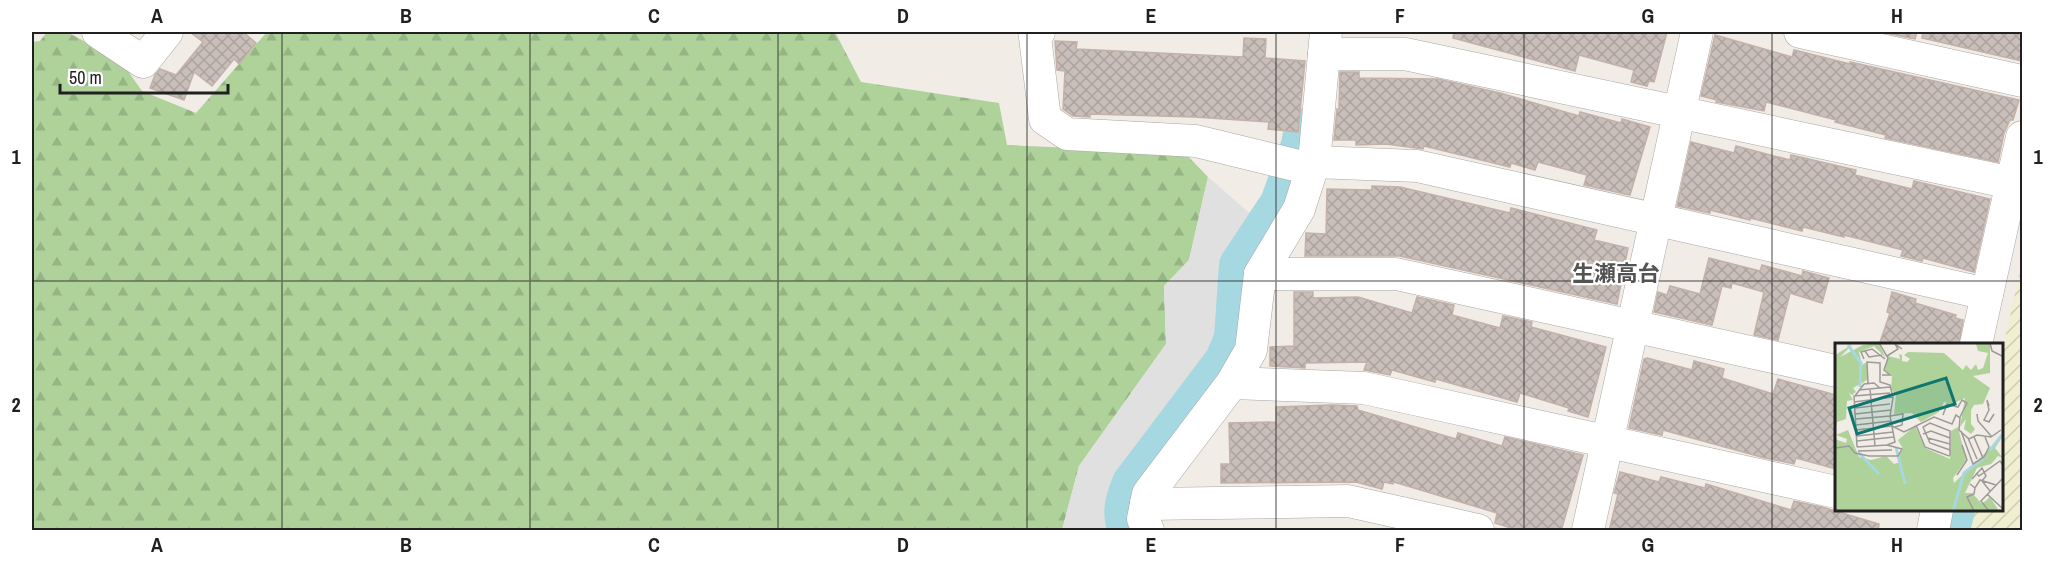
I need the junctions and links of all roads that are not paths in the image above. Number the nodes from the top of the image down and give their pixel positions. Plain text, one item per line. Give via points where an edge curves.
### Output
1 (98, 32) edge
2 (167, 32) edge
3 (1039, 32) edge
4 (1697, 32) edge
5 (1800, 32) edge
6 (1325, 43) edge
7 (2022, 81) edge
8 (1680, 112) junction
9 (2022, 137) edge
10 (1303, 165) junction
11 (2012, 183) junction
12 (1658, 219) junction
13 (1260, 274) junction
14 (1987, 294) junction
15 (1633, 328) junction
16 (1976, 343) edge
17 (1835, 371) edge
18 (1232, 382) junction
19 (1608, 440) junction
20 (1835, 492) edge
21 (1147, 517) edge
22 (1478, 531) edge
23 (1588, 531) edge

1 - 2 street via 143,62
3 - 10 street via 1035,37 1045,119 1067,134 1196,141
4 - 8 street
5 - 7 street
6 - 8 street via 1405,54
6 - 10 street
8 - 11 street
8 - 12 street
9 - 11 street
10 - 12 street via 1417,166
10 - 13 street via 1299,208
11 - 14 street
12 - 14 street
12 - 15 street
13 - 15 street via 1396,274
13 - 18 street via 1251,350
14 - 16 street
15 - 17 street
15 - 19 street
18 - 19 street via 1364,388
18 - 21 street via 1148,494
19 - 20 street
19 - 23 street
21 - 22 street via 1348,501

